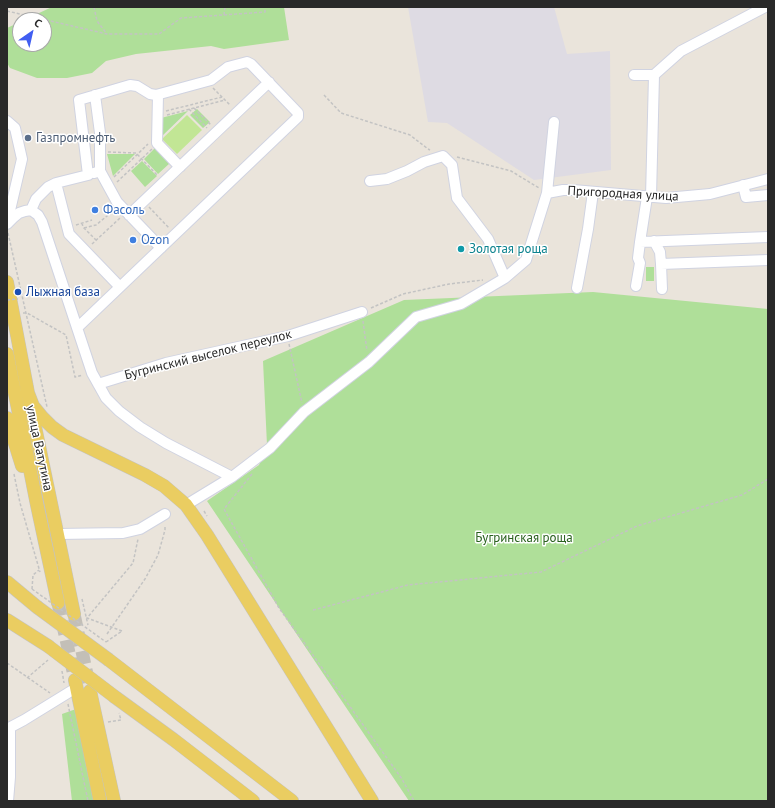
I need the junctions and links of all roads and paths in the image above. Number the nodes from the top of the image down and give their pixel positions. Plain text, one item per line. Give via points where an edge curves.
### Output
1 (94, 7) edge
2 (225, 7) edge
3 (264, 7) edge
4 (765, 7) edge
5 (7, 11) edge
6 (224, 15) junction
7 (107, 34) junction
8 (634, 75) dead end
9 (654, 75) junction
10 (206, 81) junction
11 (269, 82) junction
12 (95, 95) junction
13 (158, 95) junction
14 (324, 95) dead end
15 (222, 97) junction
16 (207, 100) junction
17 (225, 100) junction
18 (210, 103) junction
19 (181, 107) junction
20 (194, 108) junction
21 (189, 109) junction
22 (184, 110) junction
23 (237, 112) junction
24 (157, 115) junction
25 (7, 121) edge
26 (554, 122) dead end
27 (215, 133) junction
28 (157, 140) junction
29 (435, 151) dead end
30 (107, 152) dead end
31 (138, 154) junction
32 (450, 155) dead end
33 (142, 159) junction
34 (180, 167) junction
35 (123, 168) junction
36 (100, 171) junction
37 (127, 173) junction
38 (88, 175) junction
39 (768, 178) edge
40 (370, 181) dead end
41 (164, 182) junction
42 (56, 184) junction
43 (743, 185) junction
44 (108, 187) junction
45 (593, 192) junction
46 (547, 193) junction
47 (768, 195) edge
48 (649, 197) junction
49 (144, 202) junction
50 (31, 210) junction
51 (113, 211) dead end
52 (128, 214) junction
53 (92, 220) dead end
54 (164, 222) dead end
55 (82, 223) junction
56 (7, 224) edge
57 (74, 225) dead end
58 (84, 228) junction
59 (768, 237) edge
60 (96, 240) junction
61 (654, 241) junction
62 (640, 242) junction
63 (161, 248) junction
64 (85, 251) junction
65 (768, 260) edge
66 (661, 264) junction
67 (505, 278) junction
68 (484, 280) dead end
69 (7, 282) edge
70 (636, 286) dead end
71 (120, 288) junction
72 (577, 288) dead end
73 (662, 289) dead end
74 (18, 299) dead end
75 (7, 300) edge
76 (362, 312) junction
77 (20, 314) dead end
78 (78, 328) junction
79 (288, 336) junction
80 (7, 354) edge
81 (369, 362) junction
82 (92, 373) junction
83 (98, 384) junction
84 (28, 393) junction
85 (304, 412) junction
86 (7, 418) edge
87 (254, 471) dead end
88 (14, 474) dead end
89 (232, 476) junction
90 (768, 479) edge
91 (37, 505) junction
92 (186, 505) junction
93 (165, 514) joint
94 (140, 528) junction
95 (58, 534) junction
96 (39, 569) junction
97 (40, 575) dead end
98 (7, 582) edge
99 (58, 603) tunnel mouth
100 (313, 610) dead end
101 (74, 614) tunnel mouth
102 (7, 619) edge
103 (112, 627) junction
104 (107, 634) dead end
105 (49, 652) junction
106 (7, 663) edge
107 (62, 671) dead end
108 (27, 678) junction
109 (72, 688) junction
110 (90, 691) tunnel mouth
111 (121, 720) dead end
112 (106, 722) dead end
113 (8, 729) edge
114 (8, 801) edge
115 (88, 801) edge
116 (100, 801) edge
117 (114, 801) edge
118 (253, 801) edge
119 (292, 801) edge
120 (372, 801) edge
121 (414, 801) edge

1 - 7 path via 97,21
2 - 6 path
3 - 6 path via 265,12
4 - 9 street via 681,51
5 - 7 path
6 - 7 path via 181,18 159,34
8 - 9 street
9 - 48 street
10 - 11 street via 226,68 247,62
10 - 13 street
10 - 15 path
11 - 23 street
11 - 63 street via 298,113 298,117
12 - 13 street via 133,85
12 - 36 street via 100,133
12 - 38 street via 81,99 78,103
13 - 24 street
14 - 29 path via 342,113 410,135 428,149
15 - 16 path
15 - 17 path
16 - 18 path
16 - 19 path
17 - 18 path
17 - 23 path
18 - 20 path
19 - 22 path
19 - 24 path
20 - 21 path
20 - 27 path
21 - 22 path
21 - 27 path
22 - 24 path
23 - 27 street
24 - 28 street
25 - 56 street via 15,128 22,159
26 - 46 street
27 - 34 street
28 - 31 path
28 - 33 path
28 - 34 street
30 - 31 path
31 - 33 path
31 - 35 path
32 - 46 path via 510,171
33 - 37 path
33 - 41 path
34 - 41 street
35 - 37 path
35 - 44 path
36 - 38 street
36 - 44 street
37 - 44 path
38 - 42 street
39 - 43 street, Пригородная улица
40 - 67 street via 387,179 443,156 452,165 457,198 488,239
41 - 49 street
42 - 50 street via 49,186 40,195
42 - 64 street via 69,234
43 - 47 street via 746,196
43 - 48 street, Пригородная улица via 710,194
44 - 52 street
45 - 46 street, Пригородная улица via 563,190
45 - 48 street, Пригородная улица
45 - 72 street
46 - 67 street via 526,260
48 - 62 street
49 - 52 street
49 - 54 path
50 - 56 street via 19,213
50 - 78 street via 42,222
51 - 58 path via 96,225
52 - 60 path
52 - 63 street
53 - 55 path
55 - 57 path
55 - 58 path
58 - 60 path
59 - 61 street
60 - 64 path
61 - 62 street
61 - 66 street via 660,252
62 - 70 street
63 - 71 street
64 - 71 street
65 - 66 street
66 - 73 street
67 - 81 street via 461,304 416,317
68 - 76 path via 449,284 403,294
69 - 84 main road, улица Ватутина
71 - 78 street
74 - 75 path, bridge
76 - 79 street, Бугринский выселок переулок
76 - 81 path
77 - 82 path via 27,313 66,335 75,376
78 - 82 street
79 - 83 street, Бугринский выселок переулок via 166,363
79 - 85 path
80 - 91 main road, улица Ватутина
81 - 85 street
82 - 83 street
83 - 89 street via 106,398 140,427
84 - 92 main road via 33,406 52,427 164,486
84 - 95 main road, улица Ватутина
85 - 89 street via 270,448
86 - 91 main road
87 - 121 path via 224,509 279,608 402,779
88 - 96 path
89 - 92 street
90 - 100 path via 742,495 637,526 541,572 408,585
91 - 99 main road, улица Ватутина
92 - 120 main road via 207,534
93 - 94 street
93 - 103 path via 165,530 158,555
94 - 95 street via 123,533
94 - 103 path via 133,563 87,618
95 - 101 main road, улица Ватутина
96 - 97 path
96 - 103 path, bridge via 33,575 32,589 106,642 122,631
98 - 119 main road, bridge
102 - 105 main road
103 - 104 path
105 - 108 path
105 - 118 main road, bridge via 174,740
106 - 108 path
107 - 109 path
108 - 109 path via 56,695
109 - 113 street
109 - 115 path
109 - 116 main road
110 - 117 main road
111 - 112 path
113 - 114 street

